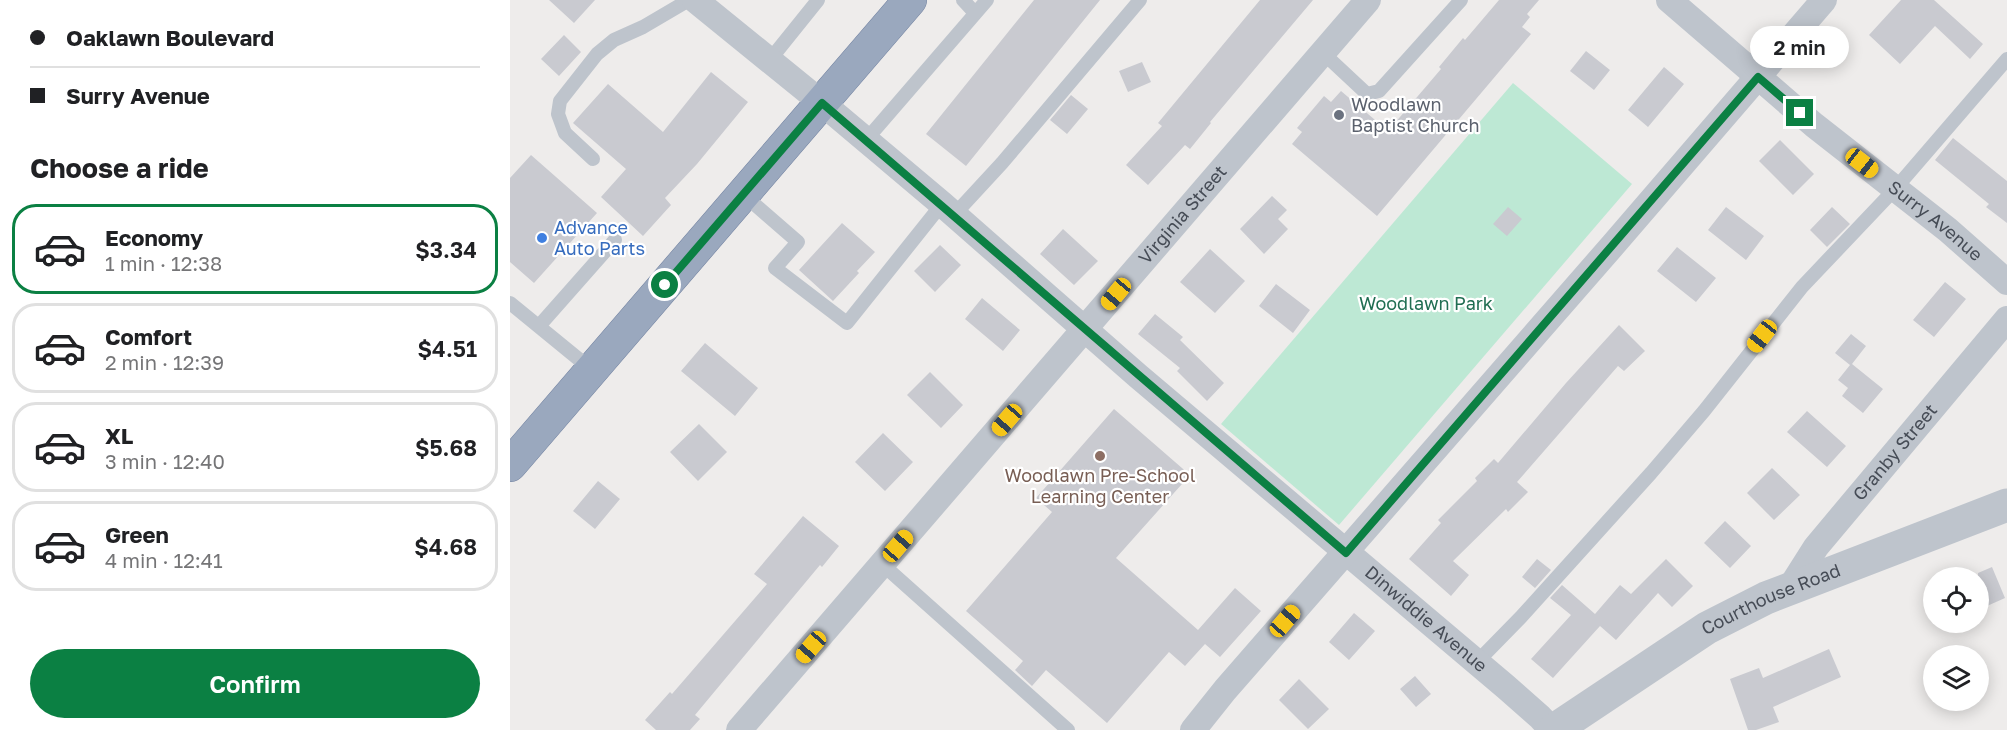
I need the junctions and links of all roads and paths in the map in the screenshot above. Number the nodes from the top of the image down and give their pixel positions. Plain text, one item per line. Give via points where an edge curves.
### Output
1 (689, 0) edge
2 (695, 0) edge
3 (818, 0) edge
4 (910, 0) edge
5 (963, 0) edge
6 (987, 0) edge
7 (1140, 0) edge
8 (1368, 0) edge
9 (1461, 0) edge
10 (1669, 0) edge
11 (1824, 0) edge
12 (975, 13) junction
13 (1322, 52) junction
14 (2007, 59) edge
15 (769, 61) junction
16 (1758, 77) junction
17 (822, 103) junction
18 (866, 140) junction
19 (593, 159) dead end
20 (1895, 189) junction
21 (744, 195) junction
22 (948, 210) junction
23 (615, 240) dead end
24 (2007, 282) edge
25 (510, 303) edge
26 (2007, 319) edge
27 (539, 326) junction
28 (1085, 330) junction
29 (592, 370) junction
30 (514, 454) edge
31 (2007, 505) edge
32 (1346, 553) junction
33 (882, 564) junction
34 (1790, 588) junction
35 (1476, 663) junction
36 (739, 730) edge
37 (1068, 730) edge
38 (1193, 730) edge
39 (1553, 730) edge

1 - 19 lane via 614,40 597,54 560,101 558,114 565,133
2 - 15 street, Dinwiddie Avenue
3 - 15 lane
4 - 17 highway
5 - 12 lane
6 - 12 lane
7 - 22 lane via 1002,163
8 - 13 street, Virginia Street
9 - 13 lane via 1379,91 1372,94 1367,94
10 - 16 street, Surry Avenue
11 - 16 street
12 - 18 lane
13 - 28 street, Virginia Street
14 - 20 lane
15 - 17 street, Dinwiddie Avenue
16 - 20 street, Surry Avenue
16 - 32 street
17 - 18 street, Dinwiddie Avenue
17 - 21 highway
18 - 22 street, Dinwiddie Avenue
20 - 24 street, Surry Avenue
20 - 35 lane via 1802,287 1651,473
21 - 22 lane via 798,242 775,268 847,323
21 - 29 highway
22 - 28 street, Dinwiddie Avenue
23 - 27 lane
25 - 27 lane
26 - 34 street, Granby Street via 1815,547
27 - 29 lane
28 - 32 street, Dinwiddie Avenue
28 - 33 street, Virginia Street
29 - 30 highway
31 - 34 street, Courthouse Road
32 - 35 street, Dinwiddie Avenue
32 - 38 street
33 - 36 street, Virginia Street
33 - 37 lane
34 - 39 street, Courthouse Road via 1707,628
35 - 39 street, Dinwiddie Avenue

